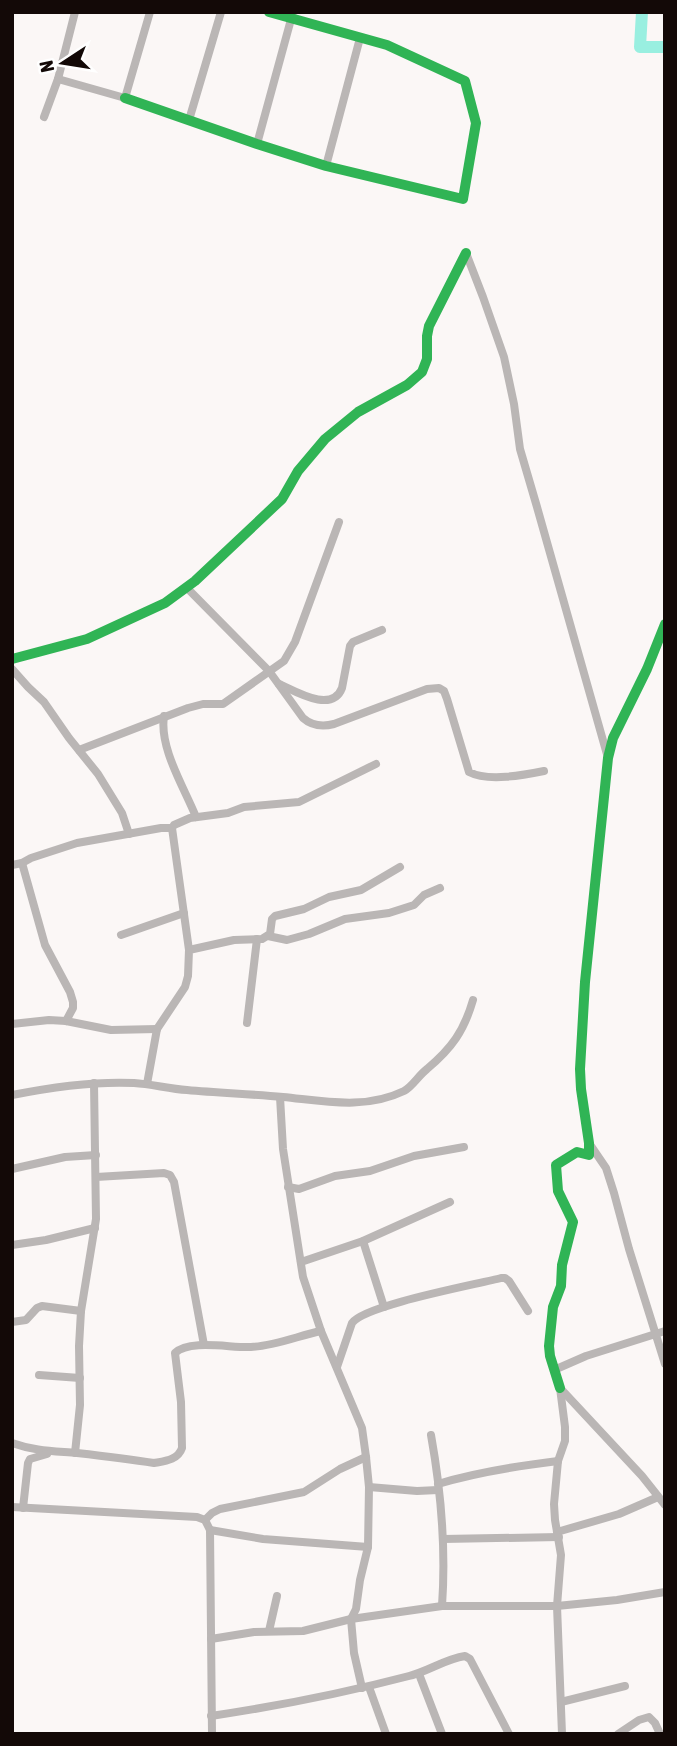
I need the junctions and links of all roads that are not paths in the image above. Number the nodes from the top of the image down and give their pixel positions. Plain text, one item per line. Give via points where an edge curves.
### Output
1 (75, 12) edge
2 (150, 12) edge
3 (220, 12) edge
4 (268, 12) edge
5 (292, 15) edge
6 (360, 38) junction
7 (58, 79) junction
8 (125, 98) junction
9 (44, 117) dead end
10 (189, 120) junction
11 (257, 144) junction
12 (326, 166) junction
13 (466, 253) joint
14 (339, 522) dead end
15 (187, 588) junction
16 (665, 624) edge
17 (382, 630) dead end
18 (12, 659) edge
19 (12, 668) edge
20 (269, 671) junction
21 (277, 683) junction
22 (164, 716) junction
23 (79, 750) junction
24 (608, 758) junction
25 (376, 764) dead end
26 (544, 771) dead end
27 (195, 817) junction
28 (172, 828) junction
29 (129, 834) junction
30 (22, 863) junction
31 (12, 865) edge
32 (400, 867) dead end
33 (440, 888) dead end
34 (184, 913) junction
35 (121, 935) dead end
36 (268, 936) junction
37 (257, 939) junction
38 (189, 950) junction
39 (473, 1000) dead end
40 (66, 1021) junction
41 (247, 1023) dead end
42 (12, 1024) edge
43 (157, 1029) junction
44 (94, 1083) junction
45 (146, 1084) junction
46 (12, 1096) edge
47 (280, 1097) junction
48 (589, 1143) junction
49 (464, 1147) dead end
50 (96, 1155) junction
51 (12, 1169) edge
52 (96, 1177) junction
53 (288, 1186) junction
54 (450, 1202) dead end
55 (95, 1228) junction
56 (363, 1241) junction
57 (12, 1245) edge
58 (301, 1262) junction
59 (384, 1307) junction
60 (81, 1311) junction
61 (527, 1311) dead end
62 (12, 1322) edge
63 (321, 1331) junction
64 (665, 1331) edge
65 (655, 1334) junction
66 (204, 1345) junction
67 (665, 1364) edge
68 (337, 1367) junction
69 (555, 1370) junction
70 (39, 1375) dead end
71 (80, 1378) junction
72 (561, 1388) junction
73 (431, 1436) dead end
74 (12, 1444) edge
75 (53, 1452) junction
76 (75, 1453) junction
77 (366, 1457) junction
78 (558, 1461) junction
79 (369, 1487) junction
80 (438, 1487) junction
81 (658, 1497) junction
82 (665, 1506) edge
83 (12, 1507) edge
84 (23, 1508) junction
85 (205, 1520) junction
86 (210, 1530) junction
87 (558, 1534) junction
88 (443, 1539) junction
89 (368, 1547) junction
90 (665, 1592) edge
91 (277, 1596) dead end
92 (442, 1606) junction
93 (557, 1606) junction
94 (351, 1619) junction
95 (269, 1631) junction
96 (211, 1639) junction
97 (419, 1674) junction
98 (625, 1686) dead end
99 (366, 1687) junction
100 (561, 1702) junction
101 (211, 1716) junction
102 (212, 1734) edge
103 (386, 1734) edge
104 (442, 1734) edge
105 (509, 1734) edge
106 (562, 1734) edge
107 (618, 1734) edge
108 (660, 1734) edge

1 - 7 street
2 - 8 street
3 - 10 street
4 - 5 street
5 - 6 street
5 - 11 street
6 - 12 street
6 - 12 street via 387,45 465,81 475,123 463,199
7 - 8 street
7 - 9 street
8 - 10 street
10 - 11 street
11 - 12 street
13 - 15 street via 429,326 422,372 325,439 282,499
13 - 24 street via 504,357 528,480
14 - 20 street via 290,652
15 - 18 street via 87,639
15 - 20 street
16 - 24 street
17 - 21 street via 350,646 342,688 335,698 303,696
19 - 23 street
20 - 21 street
20 - 22 street via 223,704 203,704
21 - 26 street via 303,718 326,726 439,688 447,699 470,772 518,776
22 - 23 street
22 - 27 street via 170,757
23 - 29 street via 112,796
24 - 48 street via 579,1079
25 - 27 street via 294,804 244,807
27 - 28 street
28 - 29 street
28 - 34 street
29 - 30 street via 76,843
30 - 31 street
30 - 40 street via 45,945 74,1002
32 - 36 street via 361,890 275,916
33 - 36 street via 414,905 389,913 345,919 288,940
34 - 35 street
34 - 38 street
36 - 37 street
37 - 38 street
37 - 41 street
38 - 43 street via 185,987
39 - 47 street via 453,1045 407,1089 355,1104
40 - 42 street
40 - 43 street via 111,1030
43 - 45 street
44 - 45 street
44 - 46 street
44 - 50 street
45 - 47 street
47 - 53 street
48 - 65 street via 606,1168
48 - 69 street via 589,1154 577,1152 556,1165 558,1191 573,1222 553,1307 549,1346
49 - 53 street via 335,1176 299,1189
50 - 51 street
50 - 52 street
52 - 55 street
52 - 66 street via 170,1175
53 - 58 street
54 - 56 street
55 - 57 street
55 - 60 street
56 - 58 street
56 - 59 street
58 - 63 street
59 - 61 street via 505,1278
59 - 68 street via 356,1317
60 - 62 street via 39,1306 26,1320
60 - 71 street
63 - 66 street via 255,1347
63 - 68 street
64 - 65 street
65 - 67 street
65 - 69 street
66 - 76 street via 175,1353 183,1439 180,1453 154,1463
68 - 77 street via 362,1428
69 - 72 street
70 - 71 street
71 - 76 street
72 - 78 street via 565,1441
72 - 81 street
73 - 80 street
74 - 75 street
75 - 76 street
75 - 84 street via 30,1459
77 - 79 street
77 - 85 street via 304,1492 220,1508
78 - 80 street via 463,1477
78 - 87 street via 554,1504
79 - 80 street via 417,1491
79 - 89 street
80 - 88 street
81 - 82 street
81 - 87 street
83 - 84 street
84 - 85 street
85 - 86 street
86 - 89 street
86 - 96 street
87 - 88 street
87 - 93 street
88 - 92 street
89 - 94 street
90 - 93 street
91 - 95 street
92 - 93 street
92 - 94 street
93 - 100 street
94 - 95 street via 303,1631
94 - 99 street via 354,1653
95 - 96 street
96 - 101 street
97 - 99 street
97 - 104 street
97 - 105 street via 465,1656 470,1659
98 - 100 street
99 - 101 street
99 - 103 street
100 - 106 street
101 - 102 street
107 - 108 street via 649,1717

